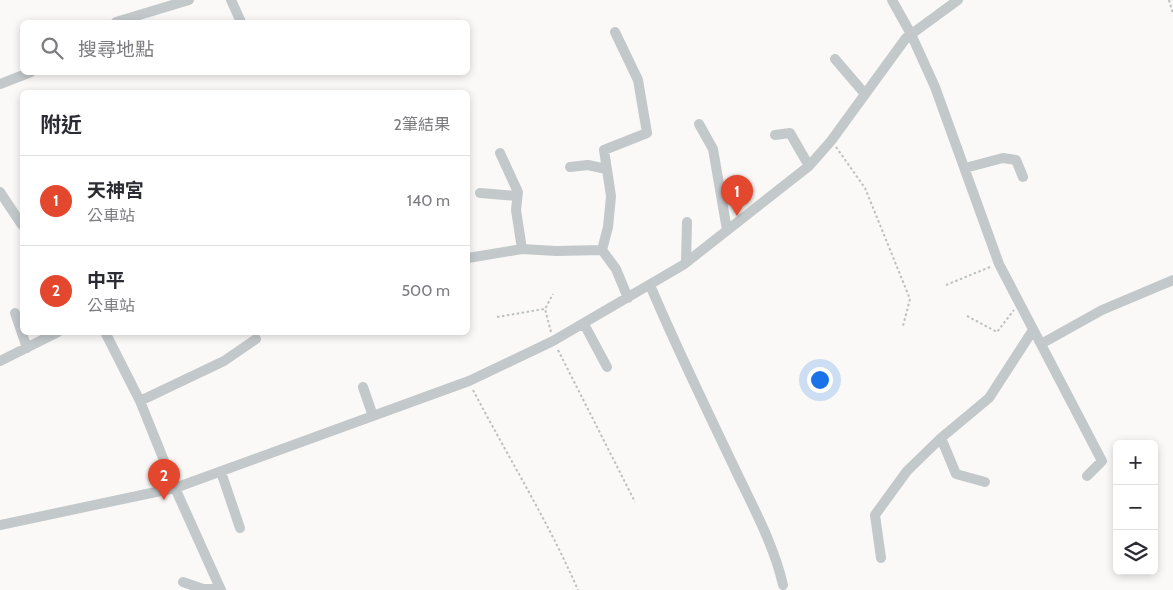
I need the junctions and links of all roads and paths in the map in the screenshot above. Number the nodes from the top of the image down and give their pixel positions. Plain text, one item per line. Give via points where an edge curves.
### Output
1 (190, 0) edge
2 (231, 0) edge
3 (892, 0) edge
4 (958, 0) edge
5 (1169, 0) edge
6 (1173, 14) edge
7 (123, 20) edge
8 (239, 20) edge
9 (615, 32) dead end
10 (911, 34) junction
11 (835, 59) dead end
12 (23, 75) edge
13 (0, 84) edge
14 (865, 94) junction
15 (699, 124) dead end
16 (775, 135) dead end
17 (831, 141) junction
18 (500, 153) dead end
19 (809, 166) junction
20 (570, 167) dead end
21 (965, 168) junction
22 (606, 169) junction
23 (1022, 177) dead end
24 (0, 192) edge
25 (480, 192) dead end
26 (518, 196) junction
27 (20, 222) edge
28 (687, 222) dead end
29 (727, 230) junction
30 (522, 249) junction
31 (602, 250) junction
32 (470, 258) edge
33 (686, 263) junction
34 (999, 264) junction
35 (1173, 280) edge
36 (650, 285) junction
37 (946, 285) dead end
38 (553, 294) dead end
39 (628, 298) junction
40 (1020, 302) junction
41 (545, 309) junction
42 (15, 313) dead end
43 (967, 316) dead end
44 (498, 317) dead end
45 (584, 324) junction
46 (903, 326) dead end
47 (20, 328) edge
48 (1032, 330) junction
49 (23, 335) edge
50 (52, 335) edge
51 (106, 335) edge
52 (256, 339) dead end
53 (554, 341) junction
54 (1041, 344) junction
55 (27, 348) junction
56 (0, 361) edge
57 (607, 367) dead end
58 (468, 381) junction
59 (363, 387) dead end
60 (140, 401) junction
61 (373, 416) junction
62 (941, 438) junction
63 (221, 472) junction
64 (1087, 476) dead end
65 (985, 482) dead end
66 (175, 488) junction
67 (635, 502) dead end
68 (0, 524) edge
69 (240, 528) dead end
70 (881, 558) dead end
71 (183, 582) dead end
72 (783, 585) dead end
73 (220, 590) edge
74 (578, 590) edge

1 - 7 street
2 - 8 street
3 - 10 street
4 - 10 street
5 - 6 path
9 - 22 street via 638,80 647,133 604,150
10 - 14 street
10 - 21 street
11 - 14 street
12 - 13 street
14 - 17 street
15 - 29 street via 713,149
16 - 19 street via 790,132
17 - 19 street
17 - 46 path via 865,188 910,299
18 - 26 street
19 - 29 street
20 - 22 street via 588,165
21 - 23 street via 1003,158 1016,160
21 - 34 street
22 - 31 street via 611,196
24 - 27 street
25 - 26 street
26 - 30 street via 516,210
28 - 33 street
29 - 33 street
30 - 31 street
30 - 32 street
31 - 39 street via 616,269
33 - 36 street
34 - 37 path
34 - 40 street
35 - 54 street via 1102,310
36 - 39 street
36 - 72 street via 762,526 779,566
38 - 41 path
39 - 45 street
40 - 43 path via 997,332
40 - 48 street
41 - 44 path
41 - 53 path
42 - 47 street
45 - 53 street
45 - 57 street
48 - 54 street
48 - 62 street via 989,398
49 - 55 street
50 - 55 street
51 - 60 street
52 - 60 street via 224,361
53 - 58 street
53 - 67 path
54 - 64 street via 1102,461
55 - 56 street
58 - 61 street
58 - 74 path via 534,499
59 - 61 street
60 - 66 street
61 - 63 street
62 - 65 street via 956,474
62 - 70 street via 907,471 874,515
63 - 66 street
63 - 69 street
66 - 68 street
66 - 73 street
71 - 73 street via 203,589

